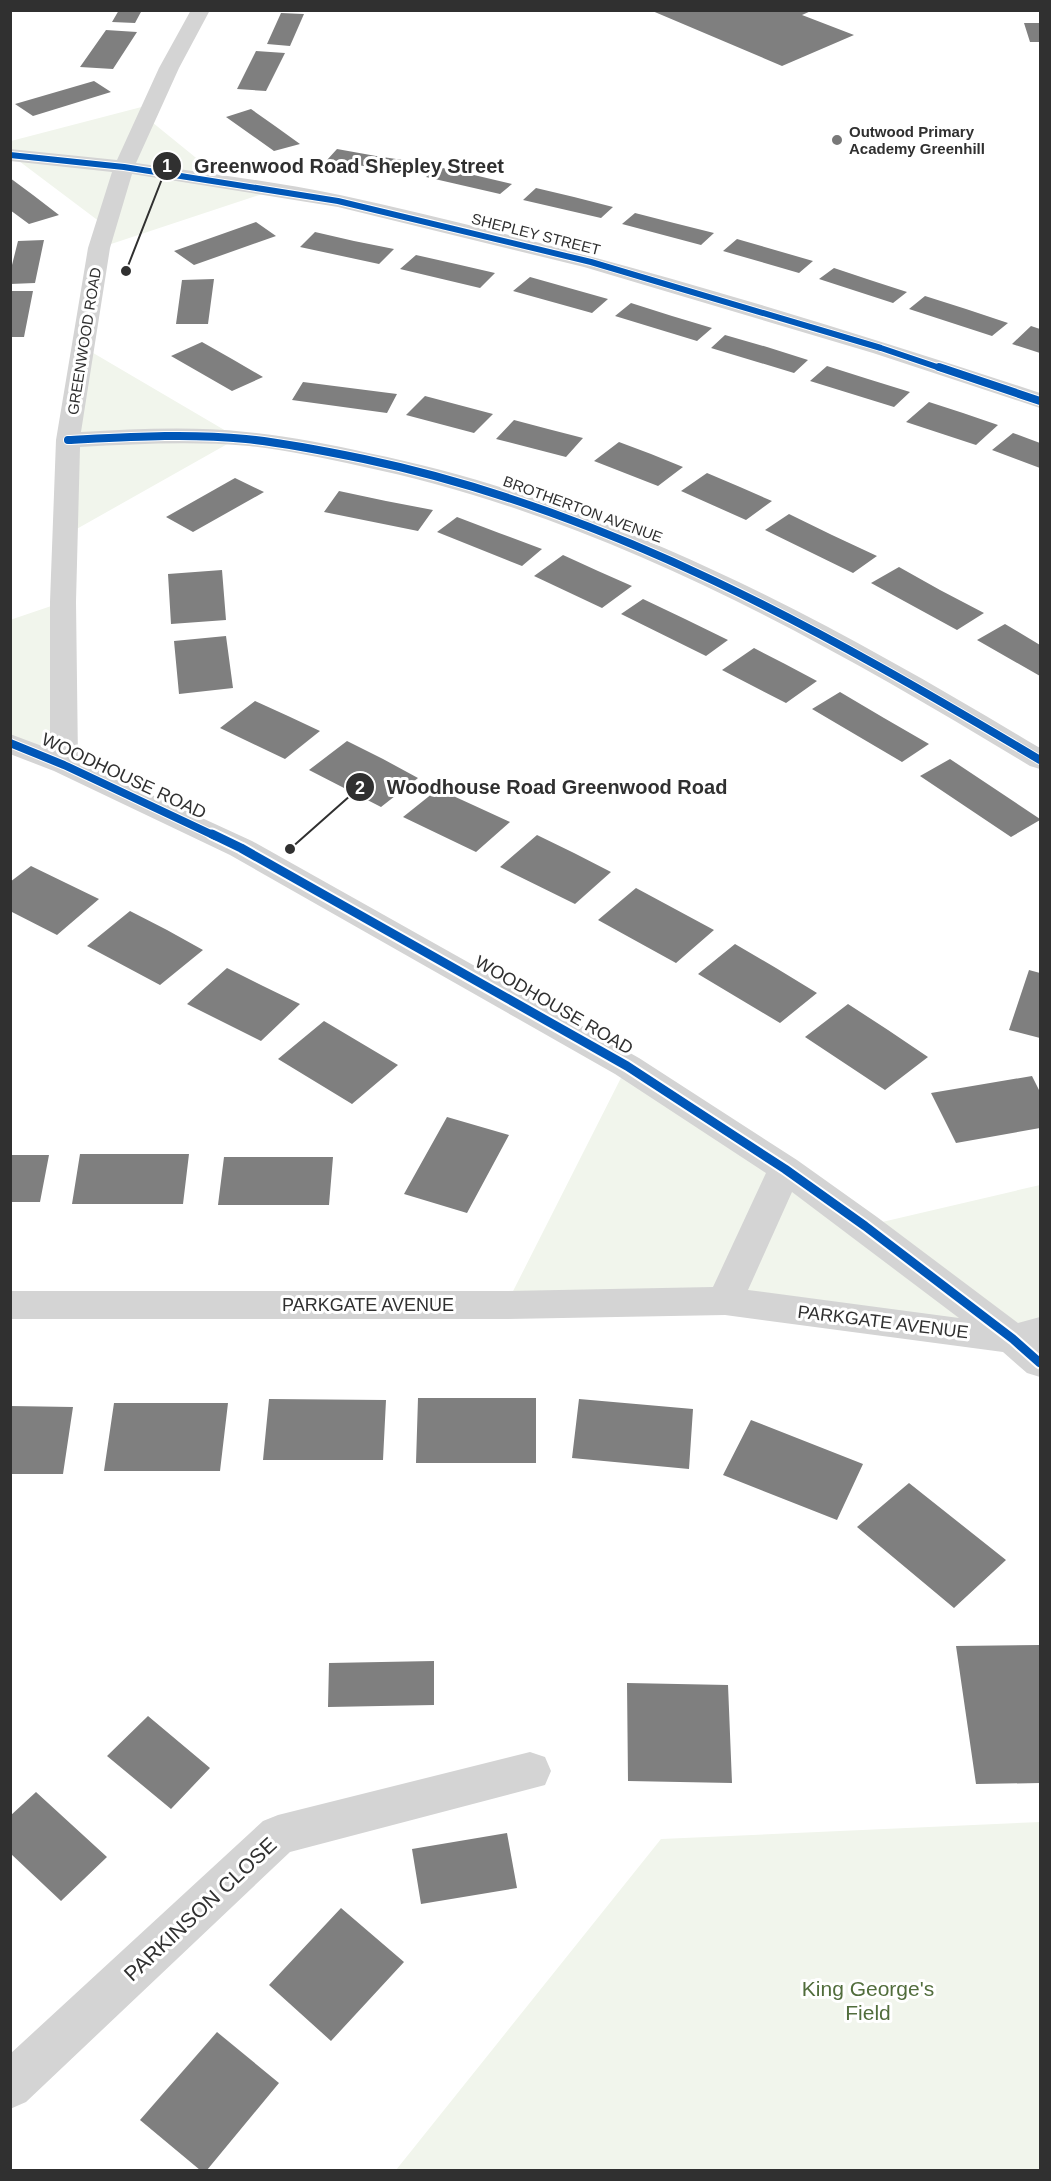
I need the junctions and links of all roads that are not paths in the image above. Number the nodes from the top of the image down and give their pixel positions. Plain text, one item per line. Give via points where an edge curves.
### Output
1 (201, 10) edge
2 (10, 155) edge
3 (124, 167) junction
4 (1041, 401) edge
5 (68, 440) junction
6 (10, 742) edge
7 (1041, 760) edge
8 (64, 765) junction
9 (785, 1169) junction
10 (725, 1301) junction
11 (10, 1305) edge
12 (1027, 1335) edge
13 (1041, 1363) edge
14 (530, 1771) dead end
15 (10, 2086) edge

1 - 3 street, GREENWOOD ROAD via 169,68
2 - 3 street, SHEPLEY STREET
3 - 4 street, SHEPLEY STREET via 338,201 591,262 881,348
3 - 5 street, GREENWOOD ROAD via 99,248
5 - 7 street, BROTHERTON AVENUE via 238,438 368,458 526,500 660,553 838,641
5 - 8 street, GREENWOOD ROAD via 63,602
6 - 8 street, WOODHOUSE ROAD
8 - 9 street, WOODHOUSE ROAD via 241,848 438,958 627,1066
9 - 10 street
9 - 12 street, WOODHOUSE ROAD
10 - 11 street, PARKGATE AVENUE
10 - 12 street, PARKGATE AVENUE
12 - 13 street, WOODHOUSE ROAD
14 - 15 street, PARKINSON CLOSE via 278,1835

